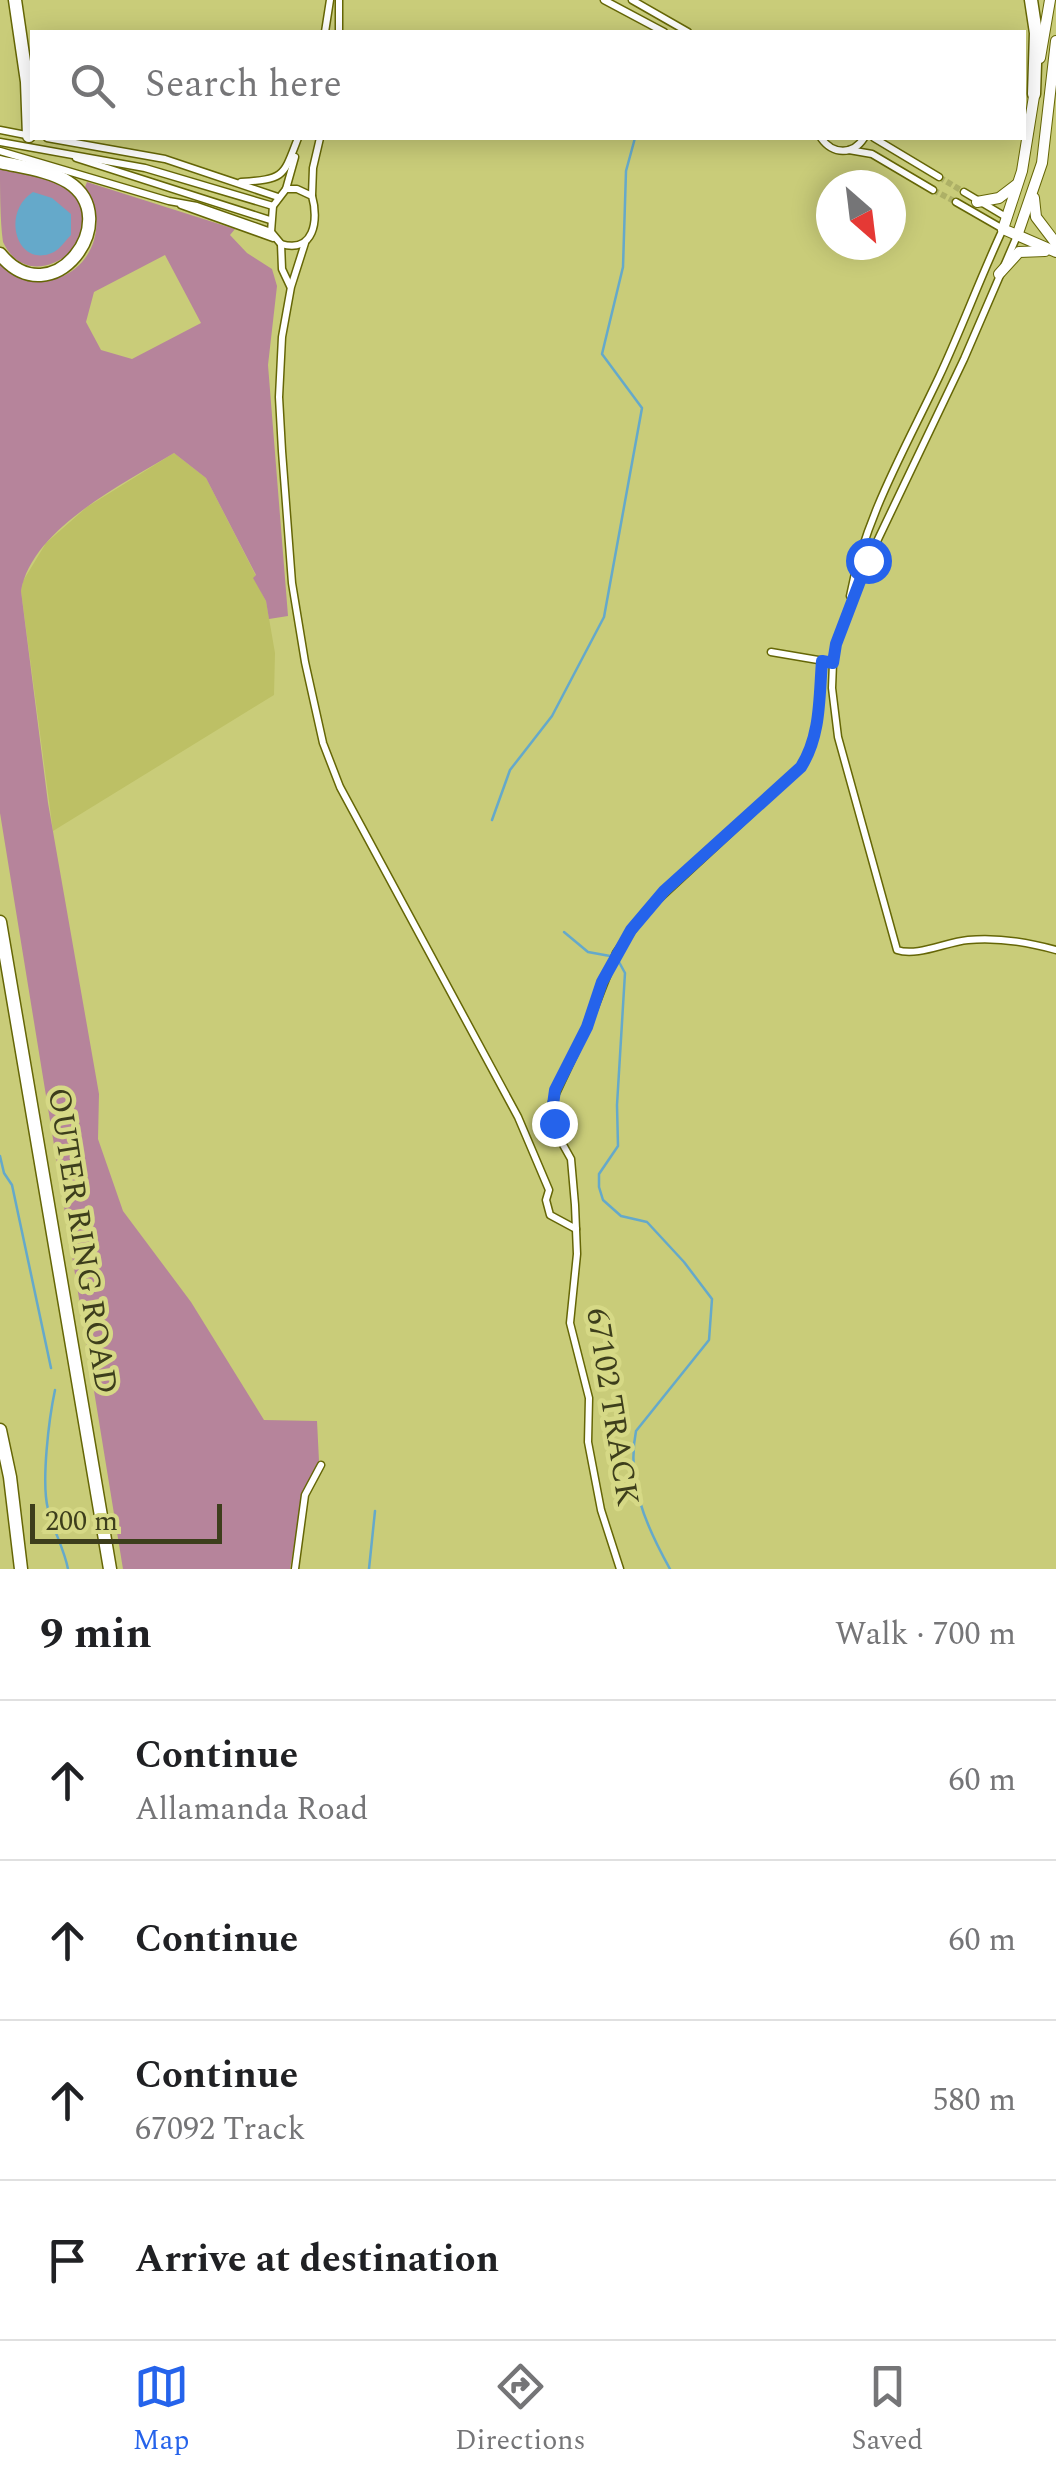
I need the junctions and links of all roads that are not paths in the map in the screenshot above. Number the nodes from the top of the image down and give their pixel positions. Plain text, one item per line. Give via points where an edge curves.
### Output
1 (15, 0) edge
2 (330, 0) edge
3 (339, 0) edge
4 (604, 0) edge
5 (632, 0) edge
6 (1030, 0) edge
7 (1050, 0) edge
8 (324, 30) edge
9 (339, 30) edge
10 (660, 30) edge
11 (684, 30) edge
12 (1056, 41) edge
13 (1034, 94) junction
14 (0, 130) edge
15 (26, 135) edge
16 (57, 140) edge
17 (298, 140) edge
18 (298, 140) edge
19 (320, 140) edge
20 (823, 140) edge
21 (862, 140) edge
22 (877, 140) edge
23 (1026, 140) edge
24 (1026, 140) edge
25 (0, 142) edge
26 (0, 150) edge
27 (849, 150) junction
28 (57, 151) junction
29 (10, 156) edge
30 (939, 178) tunnel mouth
31 (1019, 180) junction
32 (235, 183) junction
33 (1035, 188) junction
34 (286, 189) junction
35 (932, 190) tunnel mouth
36 (964, 192) tunnel mouth
37 (278, 196) junction
38 (312, 196) junction
39 (956, 202) tunnel mouth
40 (977, 202) junction
41 (273, 206) junction
42 (270, 220) junction
43 (1005, 223) junction
44 (1019, 230) junction
45 (276, 238) junction
46 (1056, 242) edge
47 (306, 243) junction
48 (1056, 252) edge
49 (0, 254) edge
50 (998, 274) junction
51 (290, 287) junction
52 (846, 617) junction
53 (771, 652) dead end
54 (822, 661) junction
55 (833, 663) junction
56 (0, 922) edge
57 (1056, 950) edge
58 (576, 1229) junction
59 (0, 1430) edge
60 (321, 1465) dead end
61 (21, 1569) edge
62 (110, 1569) edge
63 (294, 1569) edge
64 (620, 1569) edge

1 - 15 highway via 27,82
2 - 8 street
3 - 9 street
4 - 10 street
5 - 11 street
6 - 13 highway
7 - 13 street
12 - 33 street
13 - 24 street
14 - 15 street
16 - 32 street via 165,159
17 - 32 street via 287,170 272,180
18 - 34 street
19 - 38 street
20 - 27 street
21 - 27 street
22 - 30 street
23 - 31 street
25 - 29 street
26 - 29 street
27 - 35 street via 872,154
28 - 29 street
28 - 41 street via 146,168
28 - 42 street
29 - 45 street via 197,206
29 - 49 highway via 77,189 88,232 76,257 49,274 24,272
31 - 40 street via 999,198
31 - 43 street
32 - 37 street
33 - 44 street
33 - 46 street via 1036,217
34 - 37 street
34 - 38 street
36 - 40 street
37 - 41 street
38 - 47 street via 314,227
39 - 43 street
40 - 43 street
41 - 42 street
42 - 45 street
43 - 44 street
43 - 52 street via 894,464 860,554
44 - 46 street
44 - 48 street
44 - 50 street
45 - 47 street via 297,247
45 - 51 street
47 - 51 street
48 - 50 street via 1020,252
50 - 52 street
51 - 58 street via 280,360 282,451 292,583 323,743 340,788 518,1117 549,1190 550,1215
52 - 55 street
53 - 54 street
54 - 55 street
54 - 58 street, 67102 TRACK via 814,744 801,767 664,891 616,953 555,1090 552,1112 571,1159
55 - 57 street via 838,737 897,950 1001,939
56 - 62 highway, OUTER RING ROAD
58 - 64 street, 67102 TRACK via 570,1323 590,1398 588,1442 601,1510
59 - 61 highway
60 - 63 street via 305,1495

